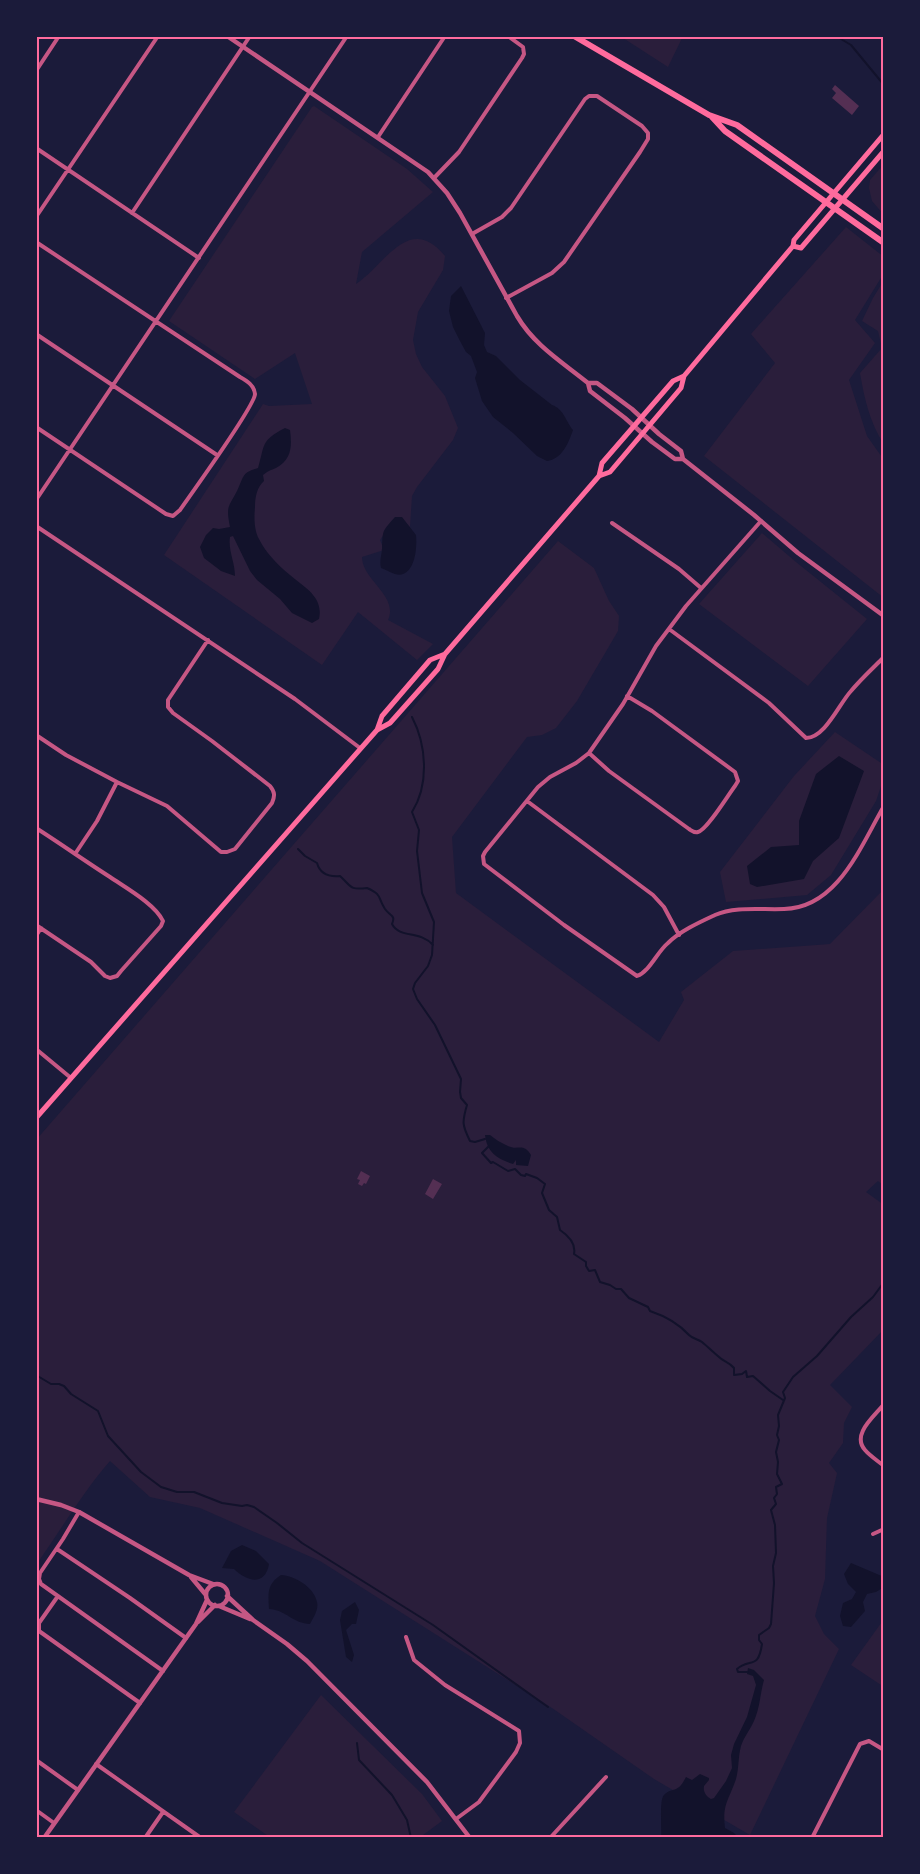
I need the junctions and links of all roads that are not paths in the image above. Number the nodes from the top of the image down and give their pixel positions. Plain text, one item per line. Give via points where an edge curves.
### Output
1 (59, 36) edge
2 (158, 36) edge
3 (227, 36) edge
4 (250, 36) edge
5 (347, 36) edge
6 (445, 36) edge
7 (508, 36) edge
8 (574, 36) edge
9 (243, 47) junction
10 (36, 71) edge
11 (310, 92) junction
12 (709, 115) junction
13 (884, 134) edge
14 (378, 137) junction
15 (36, 148) edge
16 (884, 151) edge
17 (68, 170) junction
18 (434, 178) junction
19 (833, 192) junction
20 (843, 199) junction
21 (826, 201) junction
22 (835, 208) junction
23 (132, 213) junction
24 (36, 217) edge
25 (884, 229) edge
26 (472, 234) junction
27 (36, 242) edge
28 (884, 243) edge
29 (793, 246) junction
30 (199, 258) junction
31 (506, 297) junction
32 (155, 321) junction
33 (36, 334) edge
34 (684, 376) junction
35 (588, 382) junction
36 (113, 385) junction
37 (641, 418) junction
38 (649, 425) junction
39 (634, 426) junction
40 (36, 427) edge
41 (642, 434) junction
42 (69, 449) junction
43 (218, 455) junction
44 (683, 459) junction
45 (599, 476) junction
46 (36, 500) edge
47 (761, 521) junction
48 (612, 523) dead end
49 (36, 526) edge
50 (701, 588) junction
51 (884, 616) edge
52 (669, 628) junction
53 (208, 640) junction
54 (445, 654) junction
55 (884, 657) edge
56 (627, 696) junction
57 (377, 730) junction
58 (36, 735) edge
59 (360, 748) junction
60 (589, 753) junction
61 (117, 782) junction
62 (527, 801) junction
63 (884, 806) edge
64 (36, 828) edge
65 (75, 854) junction
66 (36, 925) edge
67 (41, 928) junction
68 (679, 935) junction
69 (36, 936) edge
70 (36, 1049) edge
71 (71, 1078) junction
72 (36, 1118) edge
73 (884, 1404) edge
74 (884, 1466) edge
75 (36, 1499) edge
76 (79, 1512) junction
77 (884, 1530) edge
78 (873, 1534) dead end
79 (57, 1549) junction
80 (189, 1575) junction
81 (213, 1584) junction
82 (58, 1596) junction
83 (227, 1596) junction
84 (206, 1597) junction
85 (216, 1605) junction
86 (253, 1620) junction
87 (196, 1624) junction
88 (406, 1637) dead end
89 (186, 1638) junction
90 (163, 1671) junction
91 (140, 1703) junction
92 (884, 1750) edge
93 (36, 1761) edge
94 (96, 1764) junction
95 (606, 1777) dead end
96 (78, 1790) junction
97 (36, 1810) edge
98 (163, 1812) junction
99 (456, 1819) junction
100 (54, 1823) junction
101 (44, 1838) edge
102 (145, 1838) edge
103 (201, 1838) edge
104 (470, 1838) edge
105 (550, 1838) edge
106 (812, 1838) edge

1 - 10 street
2 - 17 street
3 - 9 street
4 - 9 street
5 - 11 street
6 - 14 street
7 - 18 street via 523,47 522,58 459,152
8 - 12 main road
9 - 11 street
9 - 23 street
11 - 14 street
11 - 30 street
12 - 19 main road via 737,125
12 - 21 main road via 725,131
13 - 19 main road
14 - 18 street
15 - 17 street
16 - 20 main road
17 - 23 street
17 - 24 street
18 - 26 street
19 - 20 main road
19 - 21 main road
20 - 22 main road
20 - 25 main road
21 - 22 main road
21 - 29 main road
22 - 28 main road
22 - 29 main road via 801,248
23 - 30 street
26 - 31 street
26 - 31 street via 511,208 587,97 597,96 648,133 648,140 564,262 552,273
27 - 32 street
29 - 34 main road
30 - 32 street
31 - 35 street via 532,338
32 - 36 street
32 - 43 street via 250,383 255,392
33 - 36 street
34 - 37 main road via 673,381
34 - 38 main road via 681,388
35 - 37 street via 597,383
35 - 39 street via 590,391
36 - 42 street
36 - 43 street
37 - 38 street
37 - 39 main road
38 - 41 main road
38 - 44 street via 681,451
39 - 41 street
39 - 45 main road via 602,464
40 - 42 street
41 - 44 street via 675,459
41 - 45 main road via 610,472
42 - 43 street via 173,516
42 - 46 street
44 - 47 street
45 - 54 main road
47 - 50 street
47 - 51 street
48 - 50 street
49 - 53 street
50 - 52 street
52 - 55 street via 769,703 806,738 814,737 824,728 847,695
52 - 56 street
53 - 59 street
53 - 61 street via 168,700 168,707 270,786 275,798 272,803 235,849 221,852 167,806
54 - 57 main road via 438,669 390,723
54 - 57 main road via 430,660 382,716
56 - 60 street
56 - 60 street via 735,772 735,786 706,826 696,832
57 - 59 main road
58 - 61 street
59 - 71 main road
60 - 62 street via 550,777
61 - 65 street
62 - 68 street via 653,895
62 - 68 street via 485,852 482,861 487,868 635,975 643,973
63 - 68 street via 849,868 814,902 789,909 724,912
64 - 65 street
65 - 67 street via 154,909 163,921 161,926 117,976 110,978
66 - 67 street
67 - 69 street
70 - 71 street
71 - 72 main road
73 - 74 street via 860,1436 863,1448
75 - 76 street
76 - 79 street
76 - 80 street
77 - 78 street
79 - 82 street via 39,1577 41,1584
79 - 89 street
80 - 81 street
80 - 84 street
81 - 83 street via 224,1586
81 - 84 street
82 - 90 street
82 - 91 street via 37,1626 39,1631
83 - 85 street
83 - 86 street
84 - 85 street
84 - 87 street
85 - 86 street
85 - 87 street
86 - 99 street via 307,1661 427,1782
87 - 89 street
88 - 99 street via 414,1660 519,1731 516,1752 479,1802
89 - 90 street
90 - 91 street
91 - 94 street
92 - 106 street via 869,1742 860,1744
93 - 96 street
94 - 96 street
94 - 98 street
95 - 105 street
96 - 100 street
97 - 100 street
98 - 102 street
98 - 103 street
99 - 104 street
100 - 101 street

